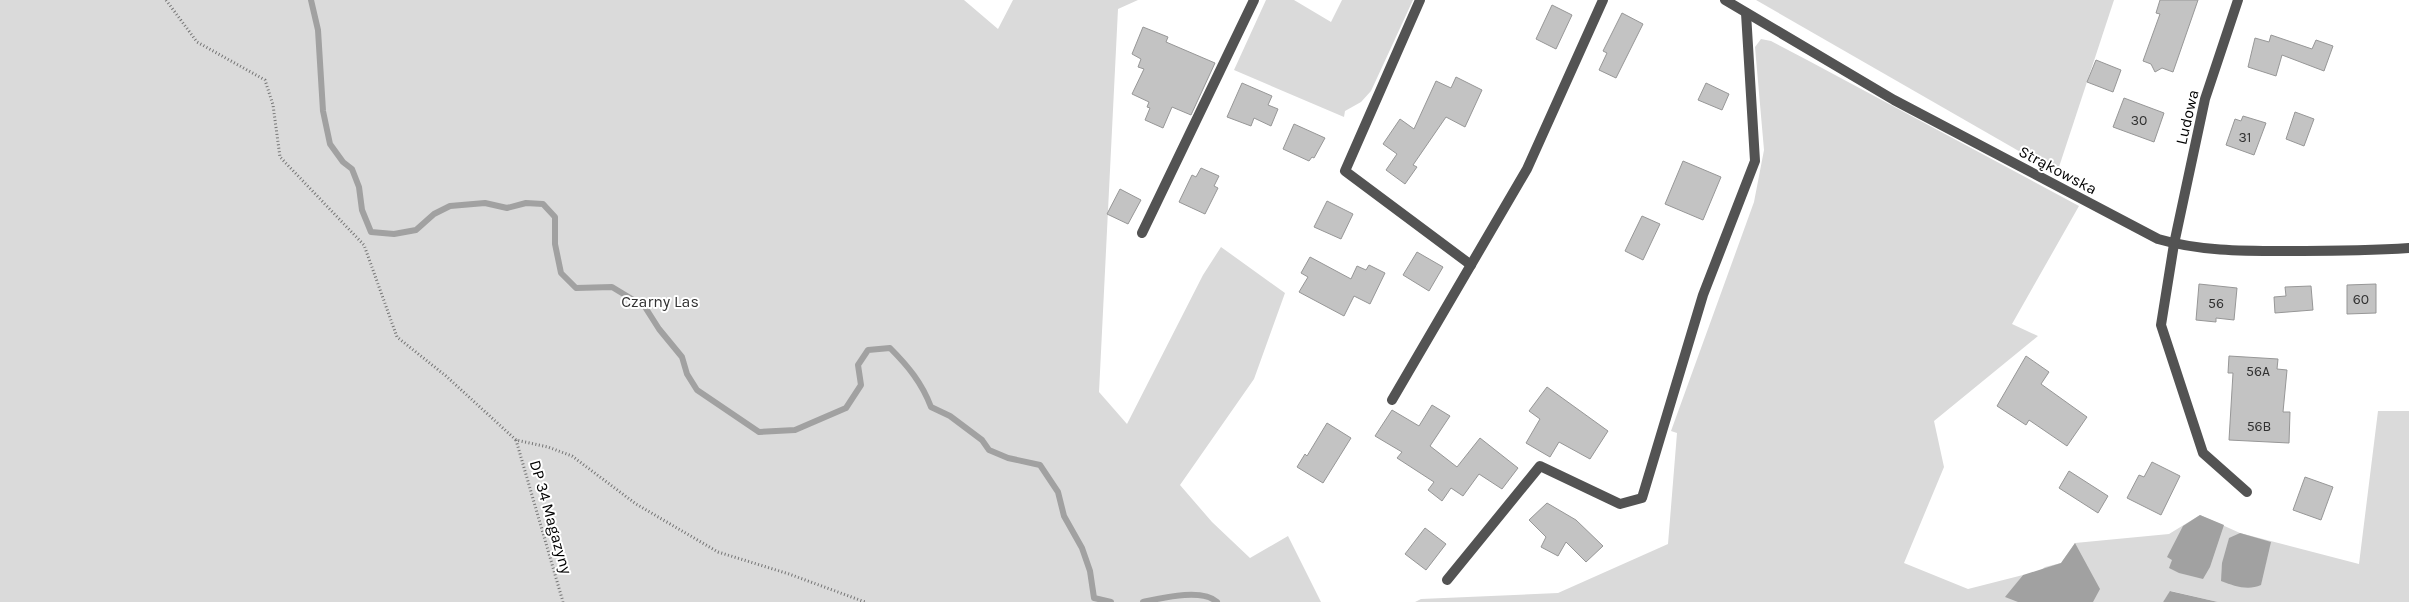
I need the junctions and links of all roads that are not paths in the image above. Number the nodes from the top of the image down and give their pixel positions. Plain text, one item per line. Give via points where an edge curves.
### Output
1 (1254, 0) edge
2 (1420, 0) edge
3 (1603, 0) edge
4 (1725, 0) edge
5 (2238, 0) edge
6 (1746, 13) junction
7 (1142, 233) dead end
8 (2174, 244) junction
9 (2409, 248) edge
10 (1471, 265) junction
11 (1392, 400) dead end
12 (2247, 492) dead end
13 (1448, 580) dead end

1 - 7 street
2 - 10 street via 1345,171
3 - 10 street via 1527,169
4 - 6 street, Strąkowska
5 - 8 street, Ludowa via 2205,99
6 - 8 street, Strąkowska via 1894,100 2144,233
6 - 13 street via 1755,161 1703,295 1642,498 1620,504 1540,466
8 - 9 street, Strąkowska via 2236,251
8 - 12 street, Ludowa via 2161,325 2203,452
10 - 11 street

